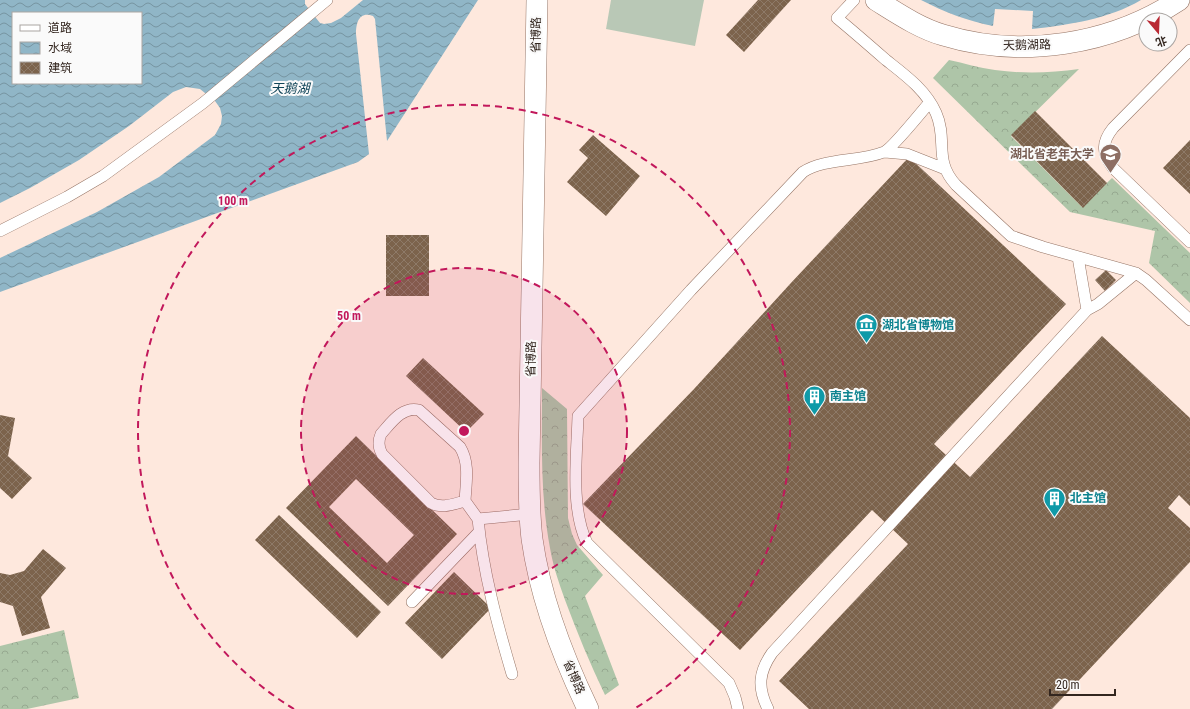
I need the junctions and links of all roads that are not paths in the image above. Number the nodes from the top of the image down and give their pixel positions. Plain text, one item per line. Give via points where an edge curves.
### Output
1 (327, 0) edge
2 (537, 0) edge
3 (854, 0) edge
4 (876, 0) edge
5 (1179, 0) edge
6 (1190, 50) edge
7 (930, 102) junction
8 (886, 152) junction
9 (944, 169) junction
10 (0, 231) edge
11 (1190, 242) edge
12 (1078, 257) junction
13 (1136, 273) junction
14 (1087, 310) junction
15 (1190, 320) edge
16 (465, 501) junction
17 (530, 514) junction
18 (478, 519) junction
19 (480, 532) junction
20 (412, 602) dead end
21 (512, 674) dead end
22 (588, 709) edge
23 (738, 709) edge
24 (768, 709) edge

1 - 10 lane via 203,103 104,176
2 - 17 street, 省博路
3 - 7 lane via 837,18 913,82
4 - 5 street, 天鹅湖路 via 918,25 943,35 1005,46 1037,47 1115,32 1166,9
6 - 11 lane via 1113,128 1107,135 1104,150 1113,168
7 - 8 lane
7 - 9 lane via 940,125
8 - 9 lane via 907,154
8 - 23 lane via 815,166 803,172 691,290 578,416 576,496 579,522 587,543 729,683
9 - 12 lane via 956,185 1011,236
12 - 13 lane
12 - 14 lane
13 - 14 lane
13 - 15 lane
14 - 24 lane via 772,653 761,678 762,695
16 - 16 lane via 466,463 460,447 419,410 411,409 400,414 379,438 378,444 382,454 431,503 441,506
16 - 18 lane
17 - 18 lane
17 - 22 street, 省博路 via 532,540 548,607 560,645
18 - 19 lane
19 - 20 lane
19 - 21 lane via 484,566

